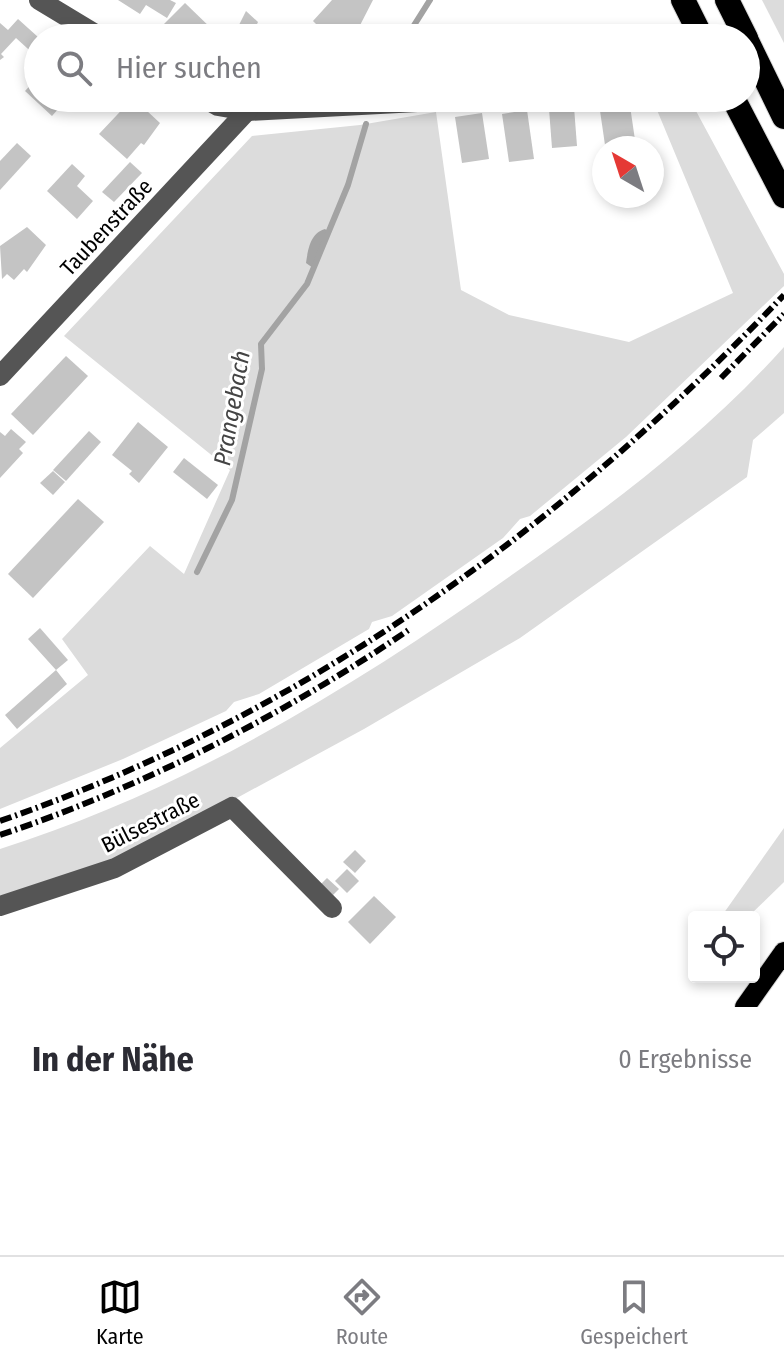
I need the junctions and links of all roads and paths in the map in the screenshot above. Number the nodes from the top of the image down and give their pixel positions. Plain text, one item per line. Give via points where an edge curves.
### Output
1 (39, 0) edge
2 (683, 0) edge
3 (727, 0) edge
4 (79, 24) edge
5 (695, 24) edge
6 (739, 24) edge
7 (760, 67) edge
8 (244, 112) edge
9 (740, 112) edge
10 (784, 117) edge
11 (784, 196) edge
12 (0, 376) edge
13 (0, 906) edge
14 (332, 908) dead end
15 (784, 952) edge
16 (745, 1007) edge

1 - 4 street
2 - 5 highway
3 - 6 highway
7 - 10 highway
8 - 12 street, Taubenstraße
9 - 11 highway
13 - 14 street, Bülsestraße via 115,868 232,807
15 - 16 main road

